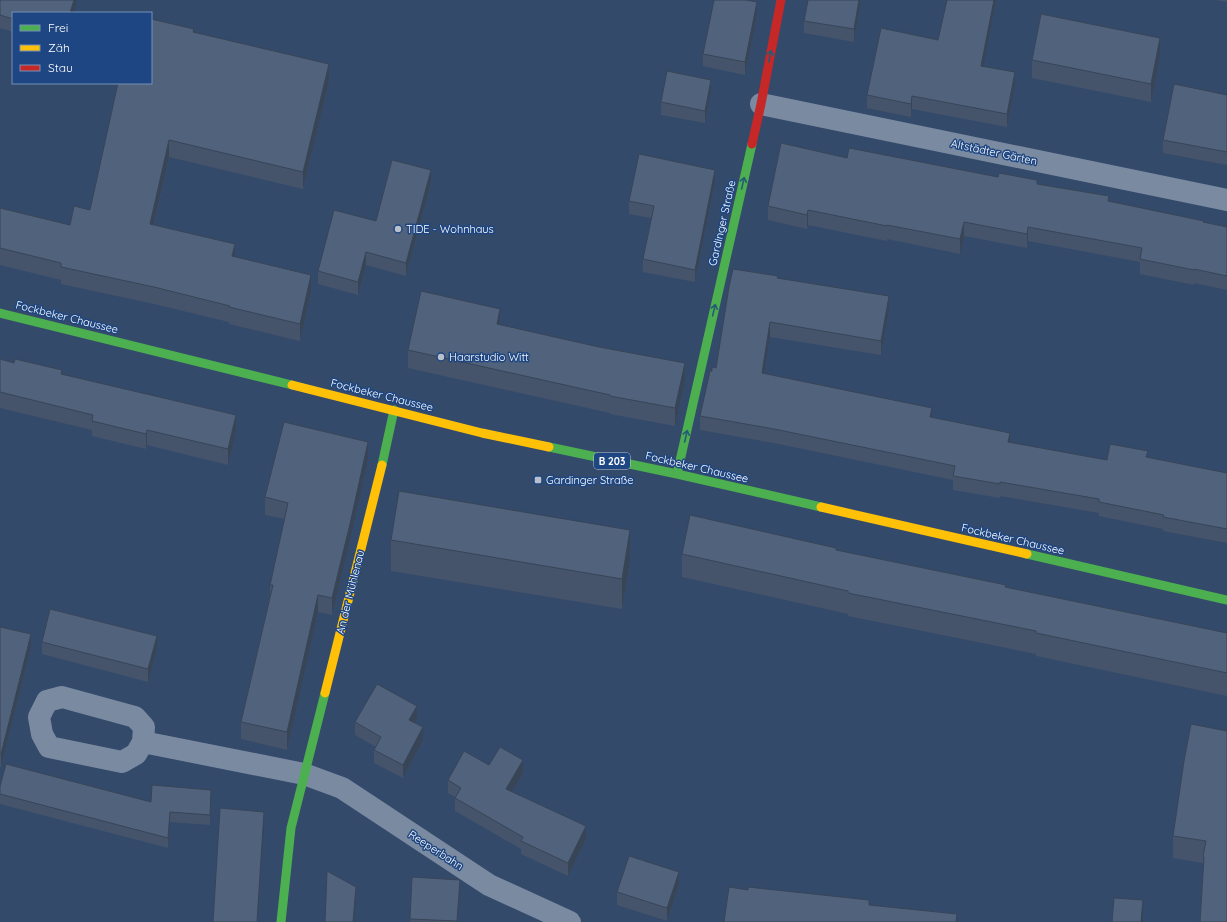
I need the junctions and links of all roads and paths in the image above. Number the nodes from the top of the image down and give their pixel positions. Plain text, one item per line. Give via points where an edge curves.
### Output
1 (781, 0) edge
2 (761, 104) junction
3 (1227, 200) edge
4 (0, 313) edge
5 (394, 410) junction
6 (677, 474) junction
7 (1227, 600) edge
8 (143, 742) dead end
9 (304, 774) junction
10 (281, 922) edge
11 (570, 922) edge

2 -> 1 main road, Gardinger Straße
2 - 3 street, Altstädter Gärten
6 -> 2 main road, Gardinger Straße
4 - 5 main road, Fockbeker Chaussee / B 203
5 - 6 main road, Fockbeker Chaussee / B 203 via 482,433
5 - 9 main road, An der Mühlenau
6 - 7 main road, Fockbeker Chaussee / B 203
8 - 9 street
9 - 10 main road, An der Mühlenau via 291,828
9 - 11 street, Reeperbahn via 342,788 488,885

